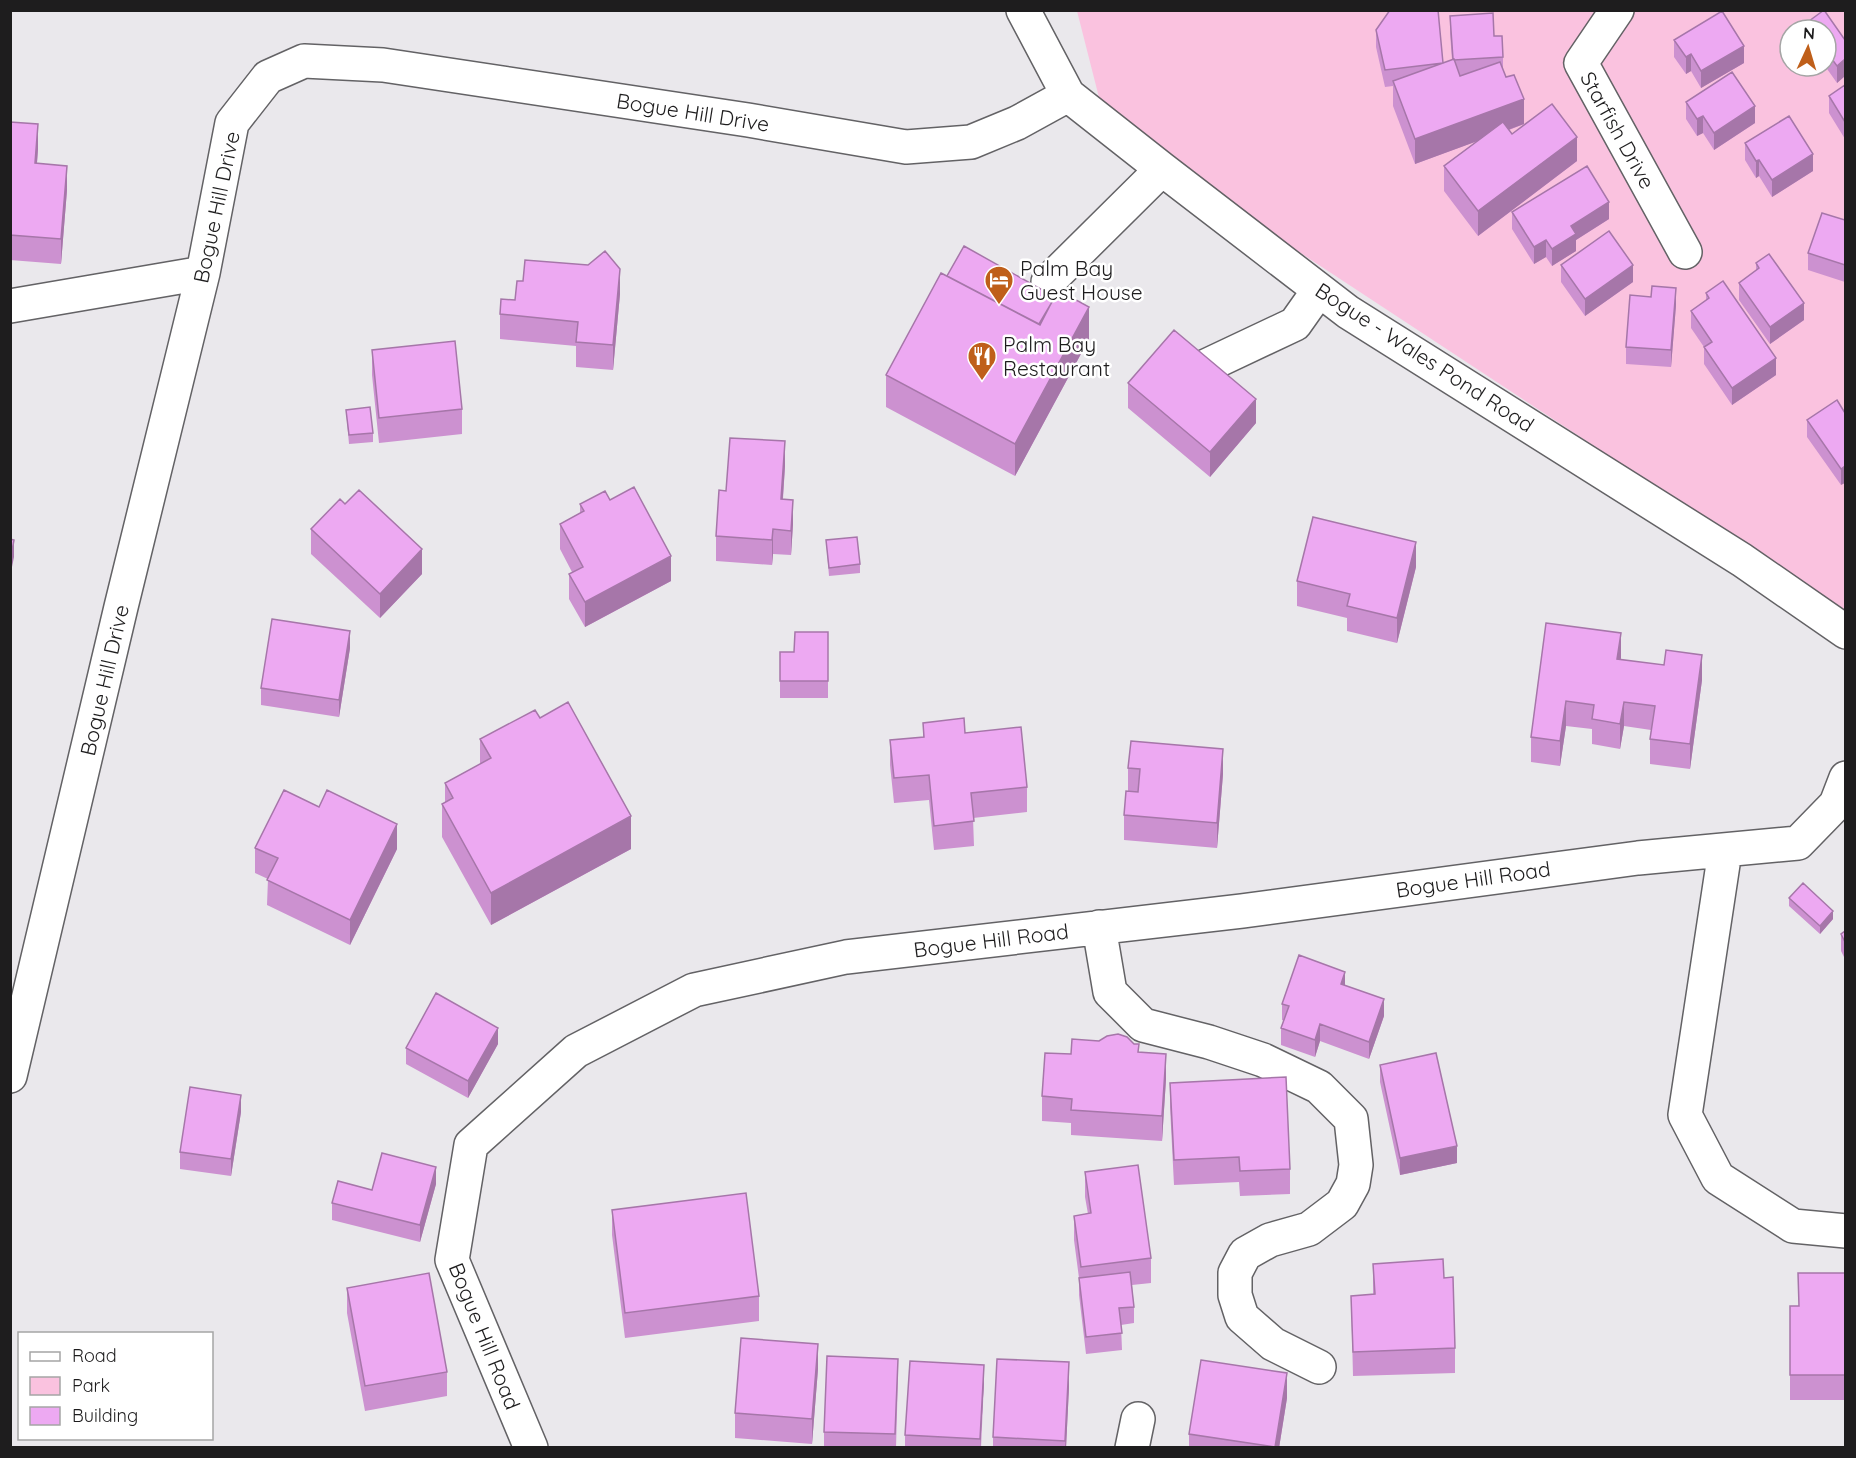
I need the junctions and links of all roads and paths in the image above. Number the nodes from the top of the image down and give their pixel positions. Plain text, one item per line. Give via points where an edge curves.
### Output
1 (1023, 10) edge
2 (1617, 10) edge
3 (1068, 95) junction
4 (1162, 169) junction
5 (1685, 252) dead end
6 (203, 273) junction
7 (1048, 282) dead end
8 (1319, 290) junction
9 (10, 306) edge
10 (1206, 366) edge
11 (1845, 632) edge
12 (1845, 778) edge
13 (1725, 850) junction
14 (1099, 927) junction
15 (10, 1076) edge
16 (1845, 1231) edge
17 (1319, 1367) dead end
18 (531, 1448) edge

1 - 3 street, Bogue - Wales Pond Road
2 - 5 street, Starfish Drive via 1581,63
3 - 4 street, Bogue - Wales Pond Road
3 - 6 street, Bogue Hill Drive via 971,142 906,147 383,65 304,61 268,77 232,123
4 - 7 street
4 - 8 street, Bogue - Wales Pond Road
6 - 9 street
6 - 15 street, Bogue Hill Drive
8 - 10 street via 1294,324
8 - 11 street, Bogue - Wales Pond Road via 1743,560
12 - 13 street, Bogue Hill Road via 1836,804 1798,843
13 - 14 street, Bogue Hill Road
13 - 16 street via 1685,1114 1718,1178 1794,1226
14 - 17 street via 1110,992 1143,1026 1263,1060 1319,1087 1351,1119 1356,1165 1353,1184 1342,1204 1309,1229 1270,1239 1245,1254 1235,1273 1235,1295 1242,1317 1273,1344
14 - 18 street, Bogue Hill Road via 846,957 694,990 576,1051 471,1145 452,1260

